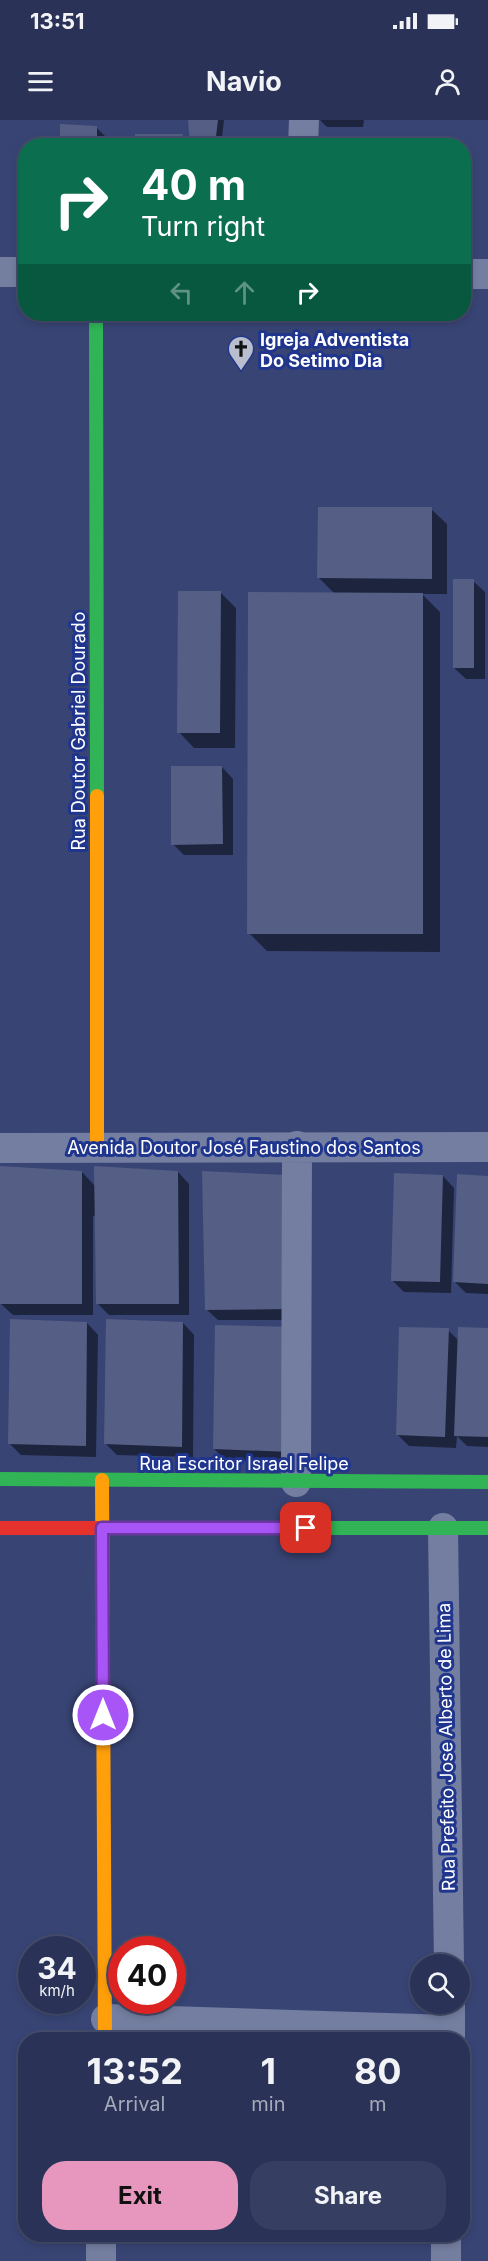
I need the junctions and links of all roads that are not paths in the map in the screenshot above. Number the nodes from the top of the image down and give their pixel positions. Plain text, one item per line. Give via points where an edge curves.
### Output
1 (304, 120) edge
2 (303, 138) edge
3 (0, 272) edge
4 (18, 272) edge
5 (471, 274) edge
6 (488, 274) edge
7 (96, 321) edge
8 (297, 1146) junction
9 (488, 1147) edge
10 (0, 1148) edge
11 (97, 1148) junction
12 (0, 1479) edge
13 (102, 1480) junction
14 (296, 1482) junction
15 (488, 1482) edge
16 (0, 1528) edge
17 (102, 1528) junction
18 (443, 1528) junction
19 (488, 1528) edge
20 (449, 1954) edge
21 (450, 2025) edge
22 (105, 2029) edge
23 (101, 2242) edge
24 (446, 2242) edge
25 (101, 2261) edge
26 (446, 2261) edge

1 - 2 street
3 - 4 street
5 - 6 street
7 - 11 street, Rua Doutor Gabriel Dourado
8 - 9 street, Avenida Doutor José Faustino dos Santos
8 - 11 street, Avenida Doutor José Faustino dos Santos
8 - 14 street
10 - 11 street, Avenida Doutor José Faustino dos Santos
12 - 13 street, Rua Escritor Israel Felipe
13 - 14 street, Rua Escritor Israel Felipe
13 - 17 street
14 - 15 street, Rua Escritor Israel Felipe
16 - 17 street
17 - 18 street
17 - 22 street
18 - 19 street
18 - 20 street, Rua Prefeito Jose Alberto de Lima
21 - 22 street
23 - 25 street
24 - 26 street

